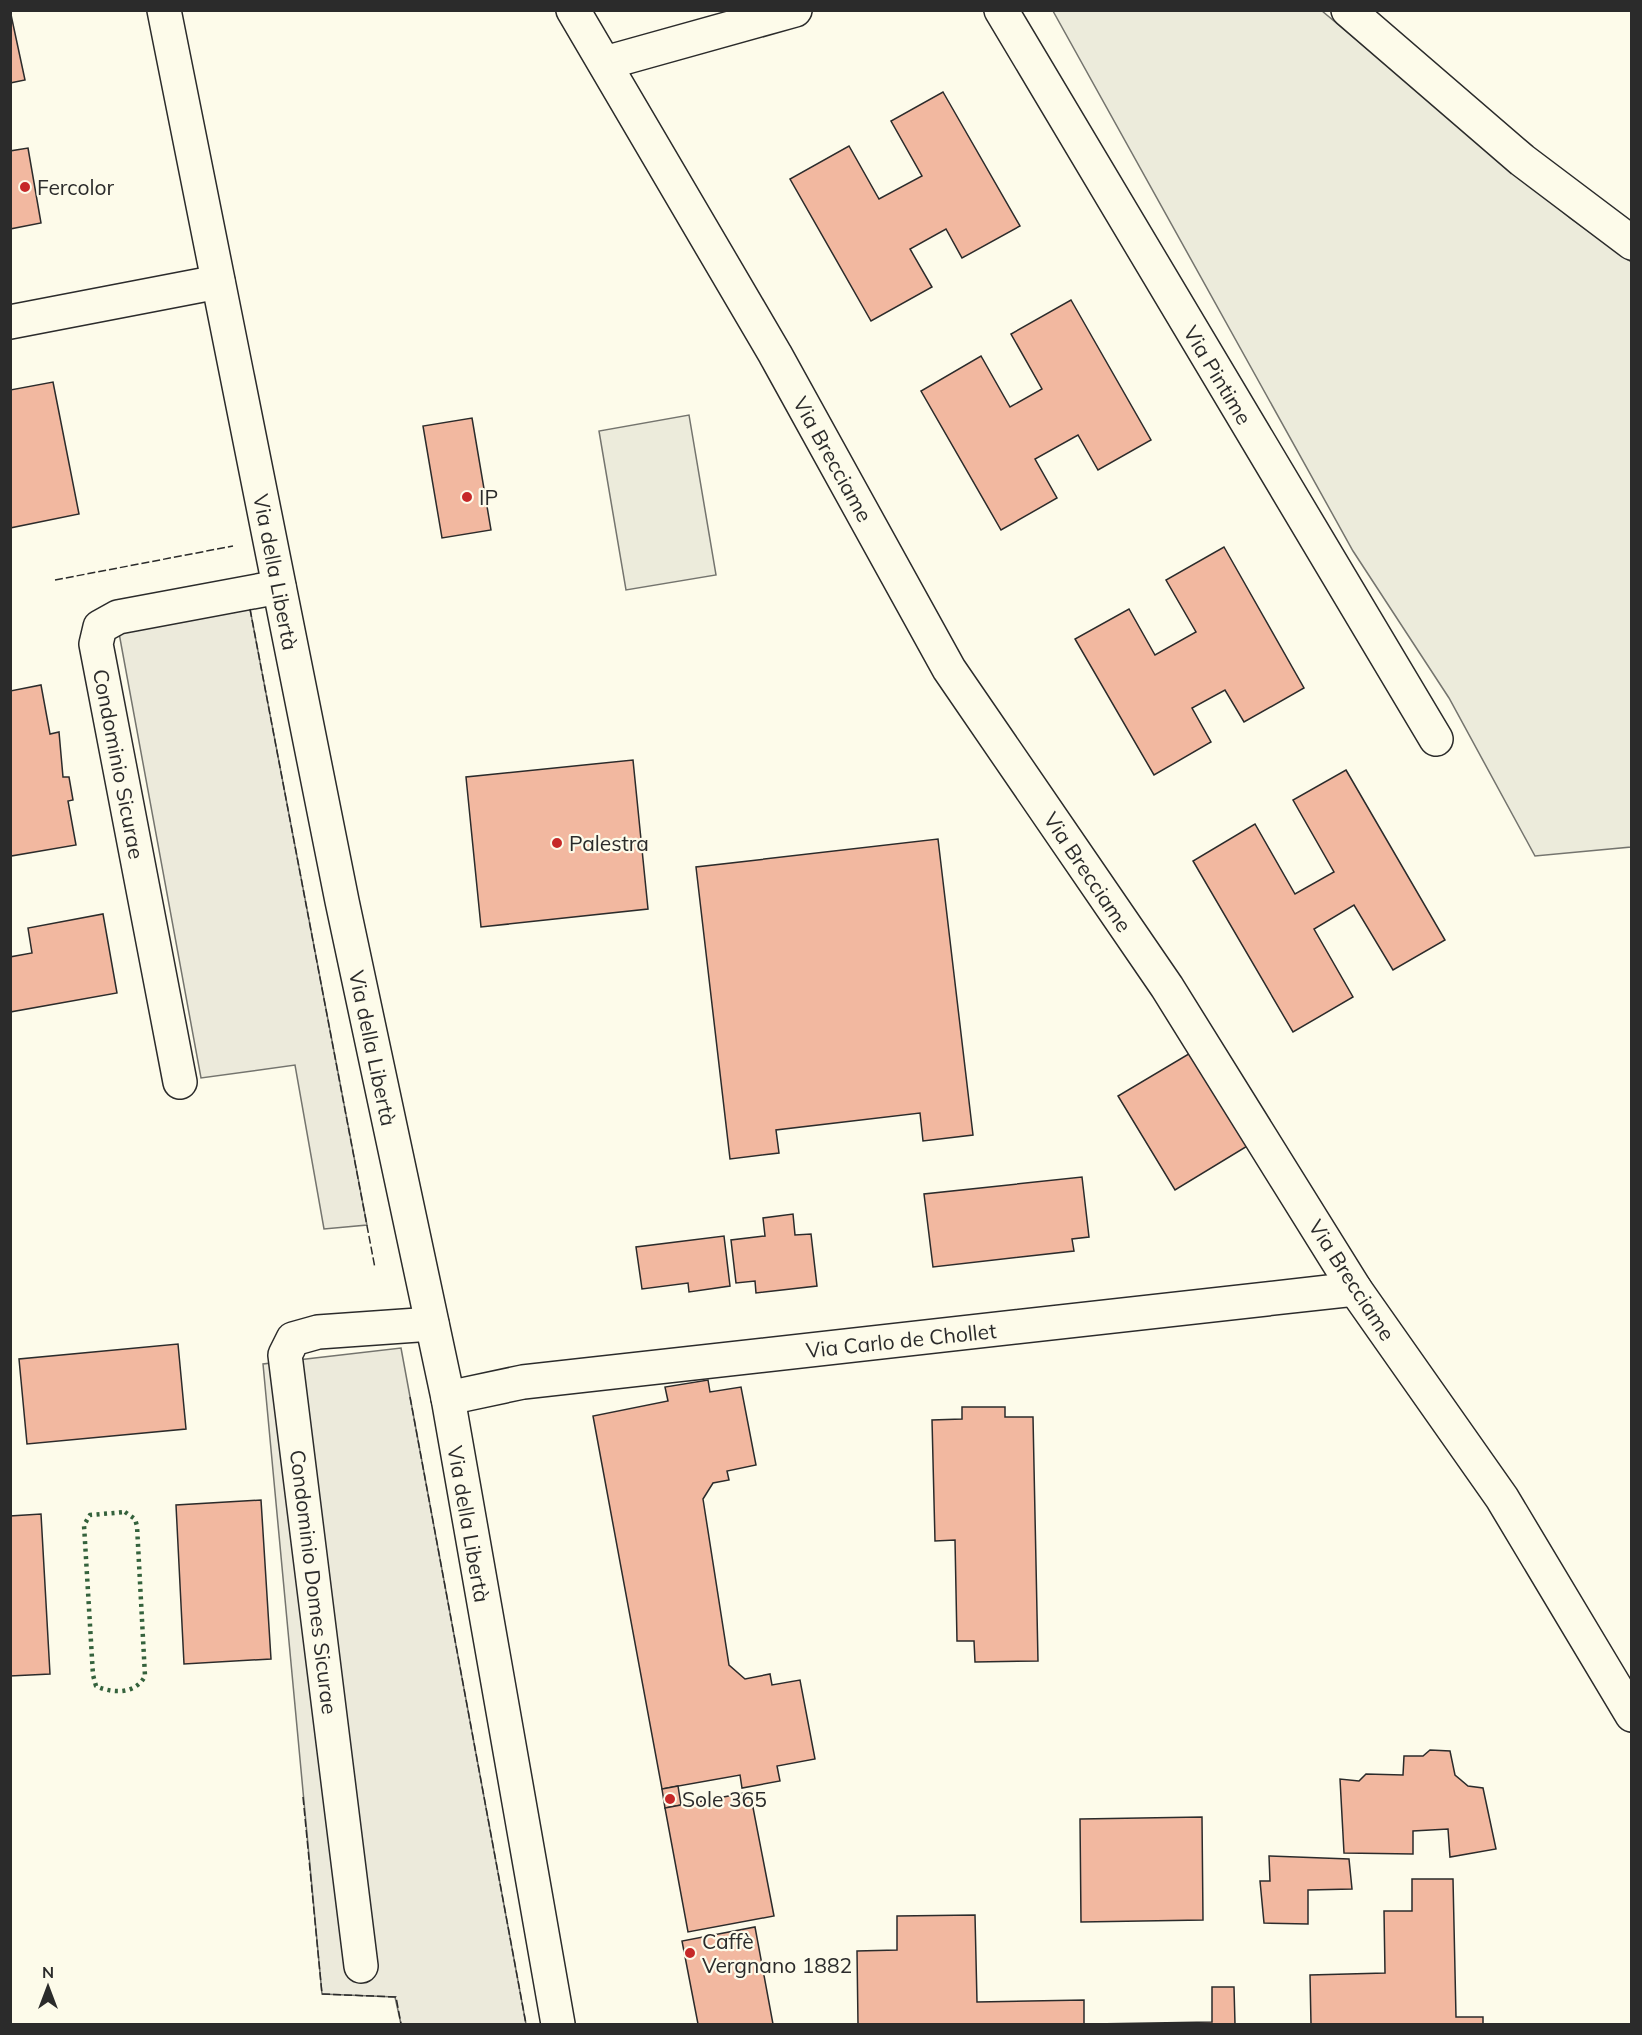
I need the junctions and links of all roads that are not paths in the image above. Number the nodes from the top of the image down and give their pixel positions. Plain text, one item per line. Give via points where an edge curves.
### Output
1 (164, 10) edge
2 (573, 10) edge
3 (795, 10) edge
4 (1001, 10) edge
5 (1348, 10) edge
6 (605, 63) junction
7 (1632, 243) edge
8 (218, 282) junction
9 (10, 322) edge
10 (279, 586) junction
11 (1436, 739) dead end
12 (180, 1082) dead end
13 (1355, 1289) junction
14 (432, 1324) junction
15 (448, 1398) junction
16 (1632, 1715) edge
17 (361, 1966) dead end
18 (558, 2025) edge

1 - 8 street, Via della Libertà
2 - 6 street, Via Brecciame
3 - 6 street
4 - 11 street, Via Pintime
5 - 7 street via 1522,160
6 - 13 street, Via Brecciame via 775,354 949,669 1167,987
8 - 9 street
8 - 10 street, Via della Libertà
10 - 12 street, Condominio Sicurae via 118,617 100,627 96,644
10 - 14 street, Via della Libertà
13 - 15 street, Via Carlo de Chollet via 524,1382
13 - 16 street, Via Brecciame via 1502,1498
14 - 15 street, Via della Libertà
14 - 17 street, Condominio Domes Sicurae via 318,1332 292,1339 285,1355
15 - 18 street, Via della Libertà

